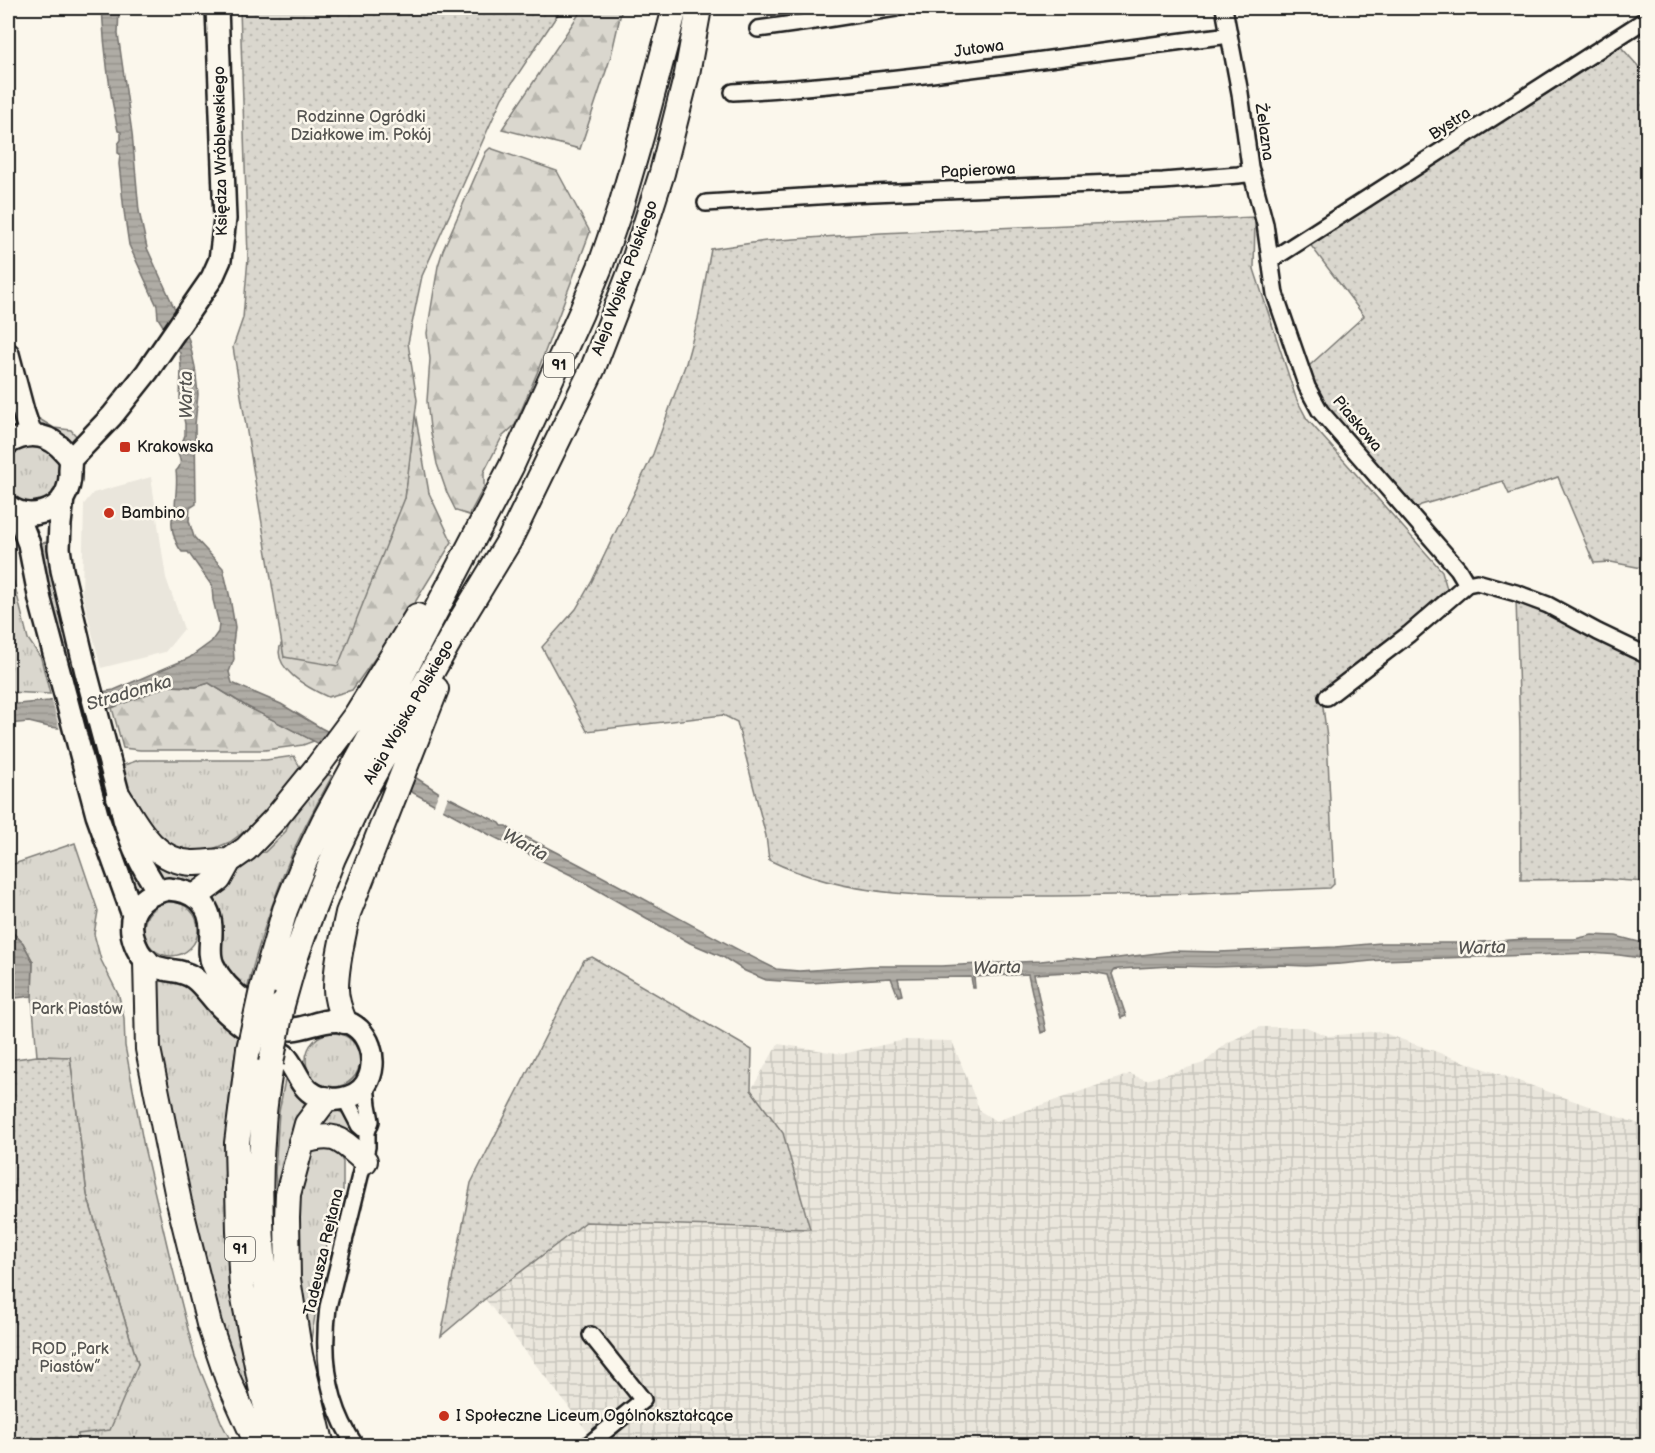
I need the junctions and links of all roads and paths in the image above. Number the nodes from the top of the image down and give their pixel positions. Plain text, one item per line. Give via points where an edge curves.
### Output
1 (217, 8) edge
2 (699, 8) edge
3 (716, 8) edge
4 (896, 8) edge
5 (1224, 8) edge
6 (670, 15) edge
7 (1647, 18) edge
8 (758, 29) dead end
9 (1229, 35) junction
10 (687, 74) junction
11 (733, 93) dead end
12 (1252, 173) junction
13 (706, 203) dead end
14 (1271, 260) junction
15 (8, 354) edge
16 (31, 435) junction
17 (8, 443) edge
18 (70, 460) junction
19 (63, 498) junction
20 (12, 508) edge
21 (1467, 584) junction
22 (1647, 656) edge
23 (1327, 696) dead end
24 (383, 735) junction
25 (355, 785) junction
26 (120, 797) junction
27 (229, 861) junction
28 (158, 891) junction
29 (196, 896) junction
30 (133, 915) junction
31 (146, 961) junction
32 (345, 1021) junction
33 (366, 1085) junction
34 (336, 1098) junction
35 (368, 1132) junction
36 (301, 1142) junction
37 (364, 1161) junction
38 (591, 1335) dead end
39 (258, 1446) edge
40 (277, 1446) edge
41 (302, 1446) edge
42 (322, 1446) edge
43 (356, 1446) edge
44 (587, 1446) edge

1 - 18 main road, Księdza Wróblewskiego via 225,219 220,260 212,278 147,372
2 - 10 main road, Aleja Wojska Polskiego / 91
3 - 10 main road via 706,46
4 - 8 street
5 - 9 street, Żelazna
6 - 24 main road, Aleja Wojska Polskiego / 91 via 641,137 600,267 546,393 445,594
7 - 14 street, Bystra
9 - 11 street, Jutowa via 922,75
9 - 12 street, Żelazna
10 - 24 main road, Aleja Wojska Polskiego / 91 via 631,270 593,368 509,541
12 - 13 street, Papierowa via 1163,181
12 - 14 street, Żelazna
14 - 21 street, Piaskowa via 1275,294 1307,387 1320,411
15 - 16 main road
16 - 17 main road
16 - 18 main road via 53,441
18 - 19 main road via 71,480
19 - 20 main road via 56,506 37,514
19 - 26 main road via 59,548 62,570
20 - 30 main road via 29,544 40,600 102,833
21 - 22 street via 1477,582 1548,605
21 - 23 street
24 - 25 main road, Aleja Wojska Polskiego / 91
24 - 27 main road via 318,766 268,826
24 - 32 main road via 391,804 354,896 342,940 335,990
25 - 40 main road, Aleja Wojska Polskiego / 91, bridge via 304,863 275,944 249,1048 237,1143 242,1288
25 - 41 main road, Aleja Wojska Polskiego / 91, bridge via 282,1005 262,1135 263,1254 274,1342
26 - 27 main road via 159,852 191,863
26 - 28 main road via 133,847
27 - 29 main road via 219,879
28 - 29 main road via 182,890
28 - 30 main road via 140,902
29 - 32 main road via 207,910 211,924 212,963 233,992 292,1029
30 - 31 main road via 131,932
31 - 34 main road via 192,976 225,1011 284,1055 306,1088 315,1095
31 - 39 main road via 148,1048 178,1202 209,1324 227,1377
32 - 33 main road via 365,1035 370,1046 372,1065
33 - 34 main road via 358,1092
33 - 35 street, Tadeusza Rejtana via 371,1121
34 - 35 street
34 - 36 main road via 306,1124
35 - 37 street, Tadeusza Rejtana
36 - 37 main road via 330,1136 341,1140
36 - 42 main road via 288,1194 288,1278 300,1355
37 - 43 street, Tadeusza Rejtana via 325,1331 331,1392
38 - 44 street via 643,1400

